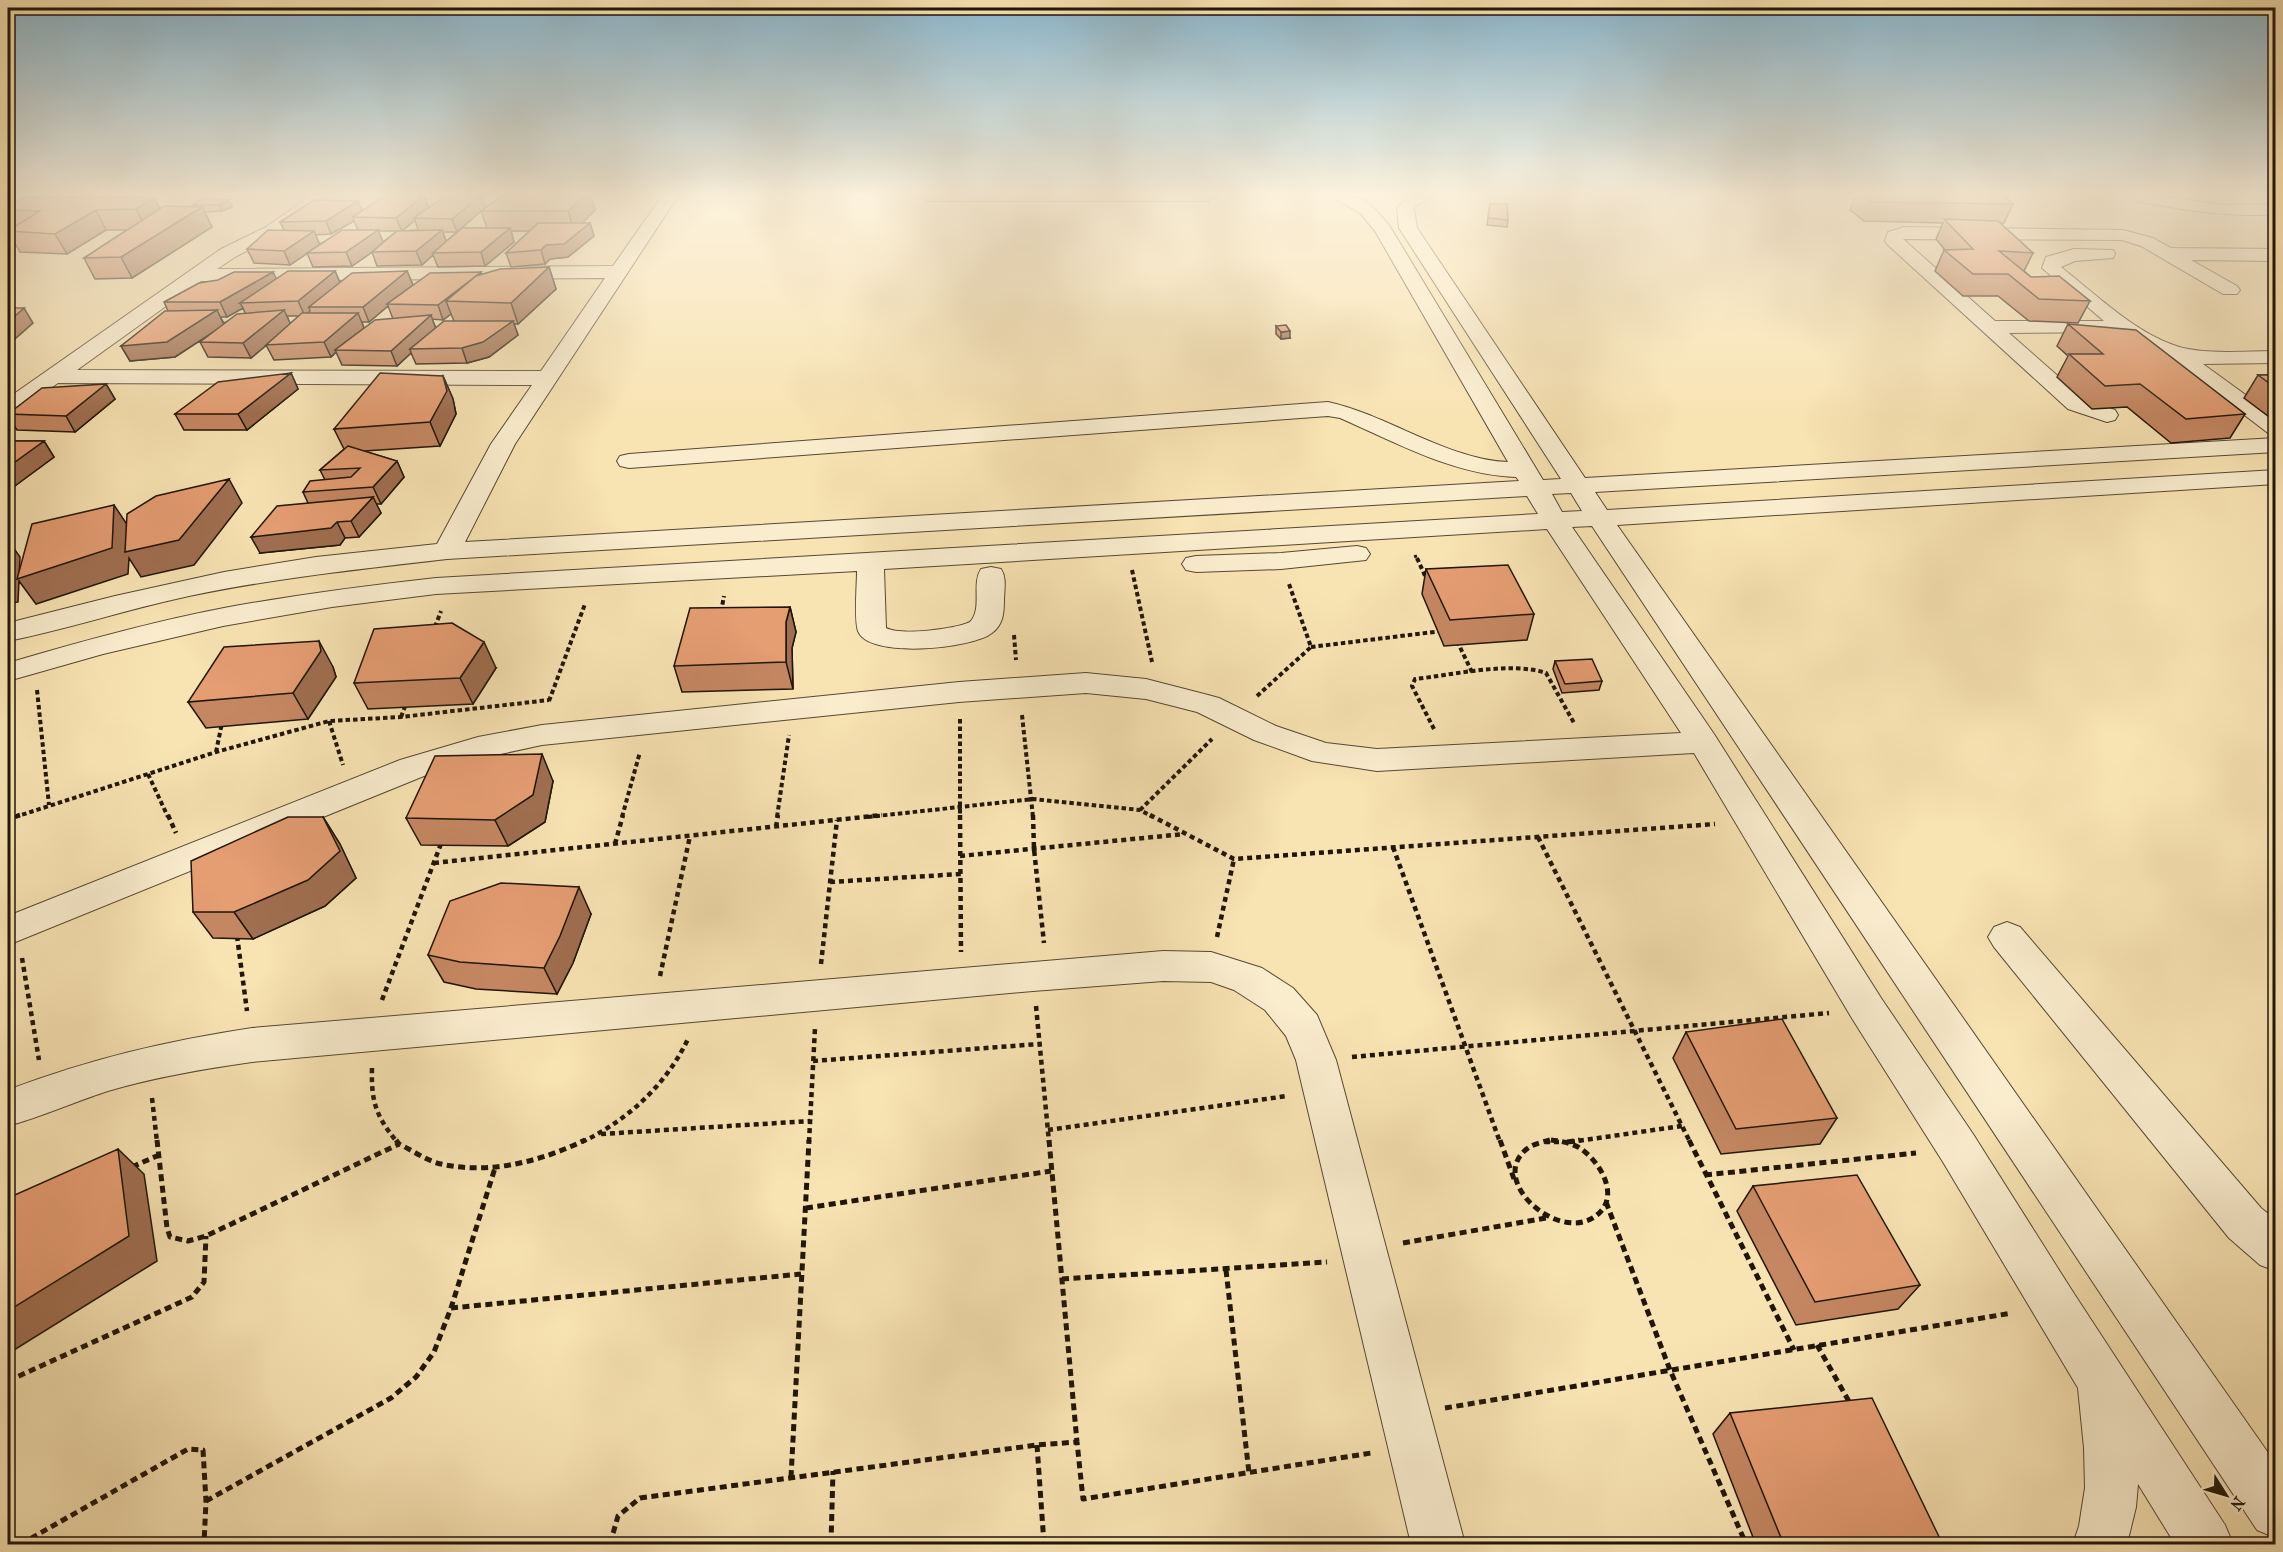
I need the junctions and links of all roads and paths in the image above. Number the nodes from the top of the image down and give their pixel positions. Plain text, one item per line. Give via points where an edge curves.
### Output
1 (206, 268) edge
2 (621, 268) edge
3 (1417, 268) edge
4 (1424, 268) edge
5 (1924, 268) edge
6 (2052, 268) edge
7 (2192, 268) edge
8 (619, 272) junction
9 (197, 275) junction
10 (2230, 290) dead end
11 (1988, 327) junction
12 (2124, 327) junction
13 (2172, 351) junction
14 (2276, 357) edge
15 (52, 376) junction
16 (548, 378) junction
17 (8, 408) edge
18 (2107, 415) dead end
19 (2276, 428) edge
20 (2276, 446) edge
21 (629, 461) dead end
22 (2276, 477) edge
23 (1530, 479) junction
24 (1578, 486) junction
25 (1604, 524) junction
26 (1560, 528) junction
27 (1412, 549) junction
28 (447, 551) junction
29 (1281, 561) junction
30 (1131, 567) junction
31 (870, 572) junction
32 (991, 575) junction
33 (1427, 579) edge
34 (587, 598) junction
35 (1452, 630) edge
36 (8, 632) edge
37 (1457, 641) edge
38 (1311, 647) junction
39 (8, 672) edge
40 (1472, 672) junction
41 (35, 679) junction
42 (8, 688) edge
43 (1018, 688) junction
44 (959, 692) junction
45 (1158, 692) junction
46 (409, 695) edge
47 (549, 700) junction
48 (793, 709) junction
49 (401, 717) junction
50 (1234, 717) junction
51 (223, 719) edge
52 (329, 721) junction
53 (647, 724) junction
54 (542, 735) junction
55 (1703, 742) junction
56 (1588, 748) junction
57 (216, 752) junction
58 (1448, 756) junction
59 (148, 774) junction
60 (352, 791) junction
61 (1033, 799) junction
62 (49, 805) junction
63 (960, 807) junction
64 (1140, 810) junction
65 (8, 819) edge
66 (837, 820) junction
67 (1752, 821) junction
68 (776, 827) junction
69 (446, 832) edge
70 (1186, 834) junction
71 (690, 836) junction
72 (1538, 837) junction
73 (615, 844) junction
74 (1393, 847) junction
75 (1034, 849) junction
76 (960, 856) junction
77 (187, 858) junction
78 (1234, 859) junction
79 (434, 863) junction
80 (961, 874) junction
81 (830, 882) junction
82 (12, 929) edge
83 (236, 933) edge
84 (2007, 937) dead end
85 (1211, 967) junction
86 (1040, 975) junction
87 (961, 982) junction
88 (817, 995) junction
89 (697, 1006) junction
90 (653, 1009) junction
91 (1867, 1009) junction
92 (1634, 1031) junction
93 (376, 1034) junction
94 (1039, 1044) junction
95 (252, 1045) junction
96 (1466, 1046) junction
97 (813, 1060) junction
98 (147, 1064) junction
99 (1320, 1076) junction
100 (26, 1101) edge
101 (810, 1121) junction
102 (1682, 1126) junction
103 (1048, 1130) junction
104 (598, 1134) junction
105 (1567, 1142) junction
106 (399, 1144) junction
107 (1958, 1148) junction
108 (159, 1155) junction
109 (495, 1168) junction
110 (127, 1170) dead end
111 (1051, 1171) junction
112 (1705, 1175) junction
113 (1514, 1179) junction
114 (1606, 1202) junction
115 (805, 1208) junction
116 (1547, 1218) junction
117 (206, 1236) junction
118 (2276, 1249) edge
119 (1365, 1254) junction
120 (1226, 1270) junction
121 (801, 1274) junction
122 (1062, 1279) junction
123 (2054, 1306) junction
124 (451, 1308) junction
125 (1817, 1345) junction
126 (1794, 1350) junction
127 (1670, 1370) junction
128 (2100, 1379) junction
129 (8, 1381) edge
130 (1856, 1415) edge
131 (1410, 1430) junction
132 (1077, 1442) junction
133 (1037, 1445) junction
134 (834, 1470) junction
135 (1249, 1473) junction
136 (790, 1477) junction
137 (206, 1501) junction
138 (2276, 1511) edge
139 (8, 1517) edge
140 (1439, 1544) edge
141 (10, 1545) edge
142 (21, 1545) edge
143 (204, 1545) edge
144 (610, 1545) edge
145 (831, 1545) edge
146 (1044, 1545) edge
147 (1746, 1545) edge
148 (2100, 1545) edge
149 (2206, 1545) edge

1 - 9 street
2 - 8 street
3 - 23 street
4 - 24 street
5 - 11 street
6 - 12 street
7 - 10 street
8 - 9 street
8 - 16 street
9 - 15 street
11 - 12 street
11 - 18 street via 2076,404
12 - 13 street via 2151,344
13 - 14 street via 2210,358
13 - 19 street
15 - 16 street
15 - 17 street
16 - 28 street via 502,444
20 - 24 street
21 - 23 street via 1328,409 1470,464
22 - 25 street
23 - 24 street
23 - 26 street
23 - 28 street
24 - 25 street
25 - 26 street
25 - 138 street
26 - 27 street
26 - 31 street
26 - 55 street
27 - 29 street
27 - 33 path
28 - 36 street via 245,577 108,605
29 - 30 street
29 - 38 path
30 - 32 street
30 - 45 path
31 - 32 street
31 - 32 street via 872,630 888,639 966,635 979,630 987,622
31 - 34 street via 723,602
31 - 39 street via 460,585 385,591 223,618 95,647
34 - 41 street via 439,617 240,631
34 - 47 path
35 - 38 path
37 - 40 path
38 - 50 path
40 - 56 path via 1536,669 1547,674
40 - 58 path via 1415,680 1412,686
41 - 42 street
41 - 62 path
43 - 44 street
43 - 45 street via 1086,683
43 - 61 path
44 - 48 street
44 - 63 path
45 - 50 street via 1208,705
46 - 49 path
47 - 49 path
47 - 54 path
48 - 53 street
48 - 68 path
49 - 52 path
50 - 58 street via 1265,733 1323,753 1377,760
50 - 64 path
51 - 57 path
52 - 57 path
52 - 60 path
53 - 54 street
53 - 73 path
54 - 60 street via 467,751
55 - 56 street
55 - 67 street
56 - 58 street
57 - 59 path
59 - 62 path
59 - 77 path
60 - 77 street
61 - 63 path
61 - 64 path
61 - 75 path
62 - 65 path
63 - 66 path
63 - 76 path
64 - 70 path
66 - 68 path
66 - 81 path
67 - 72 path
67 - 91 street
68 - 71 path
69 - 79 path
70 - 75 path
70 - 78 path
71 - 73 path
71 - 90 path
72 - 74 path
72 - 92 path
73 - 79 path
74 - 78 path
74 - 96 path
75 - 76 path
75 - 86 path
76 - 80 path
77 - 82 street
78 - 85 path
79 - 93 path
80 - 81 path
80 - 87 path
81 - 88 path
82 - 100 path
83 - 95 path
84 - 118 street via 2245,1223
85 - 86 street via 1163,966
85 - 99 street via 1248,979 1279,999 1303,1027
86 - 87 street
86 - 94 path
87 - 88 street
88 - 89 street
88 - 97 path
89 - 90 street
89 - 104 path via 691,1032 671,1069 630,1112
90 - 93 street
91 - 92 path
91 - 107 street
92 - 96 path
92 - 102 path
93 - 95 street
93 - 106 path via 371,1094 380,1121
94 - 97 path
94 - 103 path
95 - 98 street
96 - 99 path
96 - 113 path
97 - 101 path
98 - 100 street
98 - 108 path
99 - 103 path
99 - 119 street
101 - 104 path
101 - 115 path
102 - 105 path
102 - 112 path
103 - 111 path
104 - 109 path via 565,1150
105 - 113 path via 1534,1142 1515,1163
105 - 114 path via 1595,1160 1608,1189
106 - 109 path via 440,1164
106 - 117 path
107 - 112 path
107 - 123 street
108 - 110 path
108 - 117 path via 170,1237 178,1242 192,1242
109 - 124 path
111 - 115 path
111 - 122 path
112 - 126 path
113 - 116 path via 1532,1207
114 - 116 path via 1589,1220 1576,1223
114 - 127 path
115 - 121 path
116 - 119 path
117 - 129 path via 204,1282 192,1297
119 - 120 path
119 - 131 street
120 - 122 path
120 - 135 path
121 - 124 path
121 - 136 path
122 - 132 path
123 - 125 path
123 - 128 street
124 - 137 path via 434,1352 416,1377 391,1398
125 - 126 path
125 - 130 path
126 - 127 path
127 - 131 path
127 - 147 path
128 - 148 street via 2112,1484
128 - 149 street
131 - 135 path
131 - 140 street
132 - 133 path
132 - 135 path via 1083,1499
133 - 134 path
133 - 146 path
134 - 136 path
134 - 145 path
136 - 144 path via 640,1498 619,1511
137 - 142 path via 203,1450 188,1449
137 - 143 path
139 - 141 path

